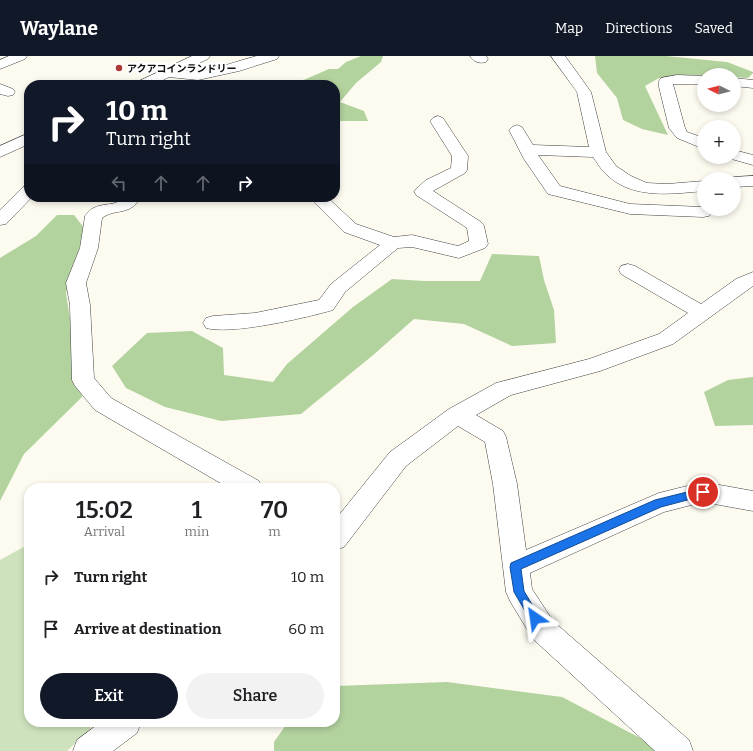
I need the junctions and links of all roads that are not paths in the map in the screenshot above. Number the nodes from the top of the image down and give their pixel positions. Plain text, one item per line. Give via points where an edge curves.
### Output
1 (20, 56) edge
2 (203, 56) edge
3 (272, 56) edge
4 (558, 56) edge
5 (0, 64) edge
6 (166, 74) junction
7 (198, 76) junction
8 (153, 80) edge
9 (204, 80) edge
10 (697, 80) edge
11 (741, 83) edge
12 (753, 84) edge
13 (0, 88) edge
14 (0, 95) edge
15 (438, 121) dead end
16 (517, 130) dead end
17 (24, 140) edge
18 (697, 141) edge
19 (527, 150) junction
20 (0, 152) edge
21 (598, 152) junction
22 (741, 157) edge
23 (753, 160) edge
24 (753, 181) edge
25 (741, 182) edge
26 (697, 187) edge
27 (24, 196) edge
28 (128, 202) edge
29 (322, 202) edge
30 (697, 212) edge
31 (0, 220) edge
32 (393, 243) junction
33 (628, 270) dead end
34 (753, 278) edge
35 (702, 313) junction
36 (214, 323) dead end
37 (457, 415) junction
38 (241, 483) edge
39 (753, 501) edge
40 (340, 529) edge
41 (515, 567) junction
42 (119, 727) edge
43 (88, 751) edge
44 (678, 751) edge

1 - 5 street
2 - 6 street
3 - 7 street
4 - 21 street via 584,92
6 - 7 street
6 - 8 street
7 - 9 street
10 - 18 street via 666,81 666,87 677,128 682,135
11 - 12 street
13 - 14 street via 8,92
15 - 32 street via 460,156 459,170 422,191 475,226 479,244 459,252 412,241
16 - 19 street
17 - 20 street
19 - 21 street
19 - 30 street via 554,190 630,209
21 - 26 street via 610,169 625,180 644,188
22 - 23 street
24 - 25 street
27 - 31 street
28 - 38 street via 118,208 107,208 94,216 89,248 76,283 80,305 83,380 103,404
29 - 32 street via 350,228
32 - 36 street via 338,288 326,306 255,320
33 - 35 street
34 - 35 street via 742,283
35 - 37 street via 666,339 593,366 504,389
37 - 40 street via 398,459
37 - 41 street via 495,437 505,484
39 - 41 street via 703,492 659,503
41 - 44 street via 519,592 543,630
42 - 43 street

